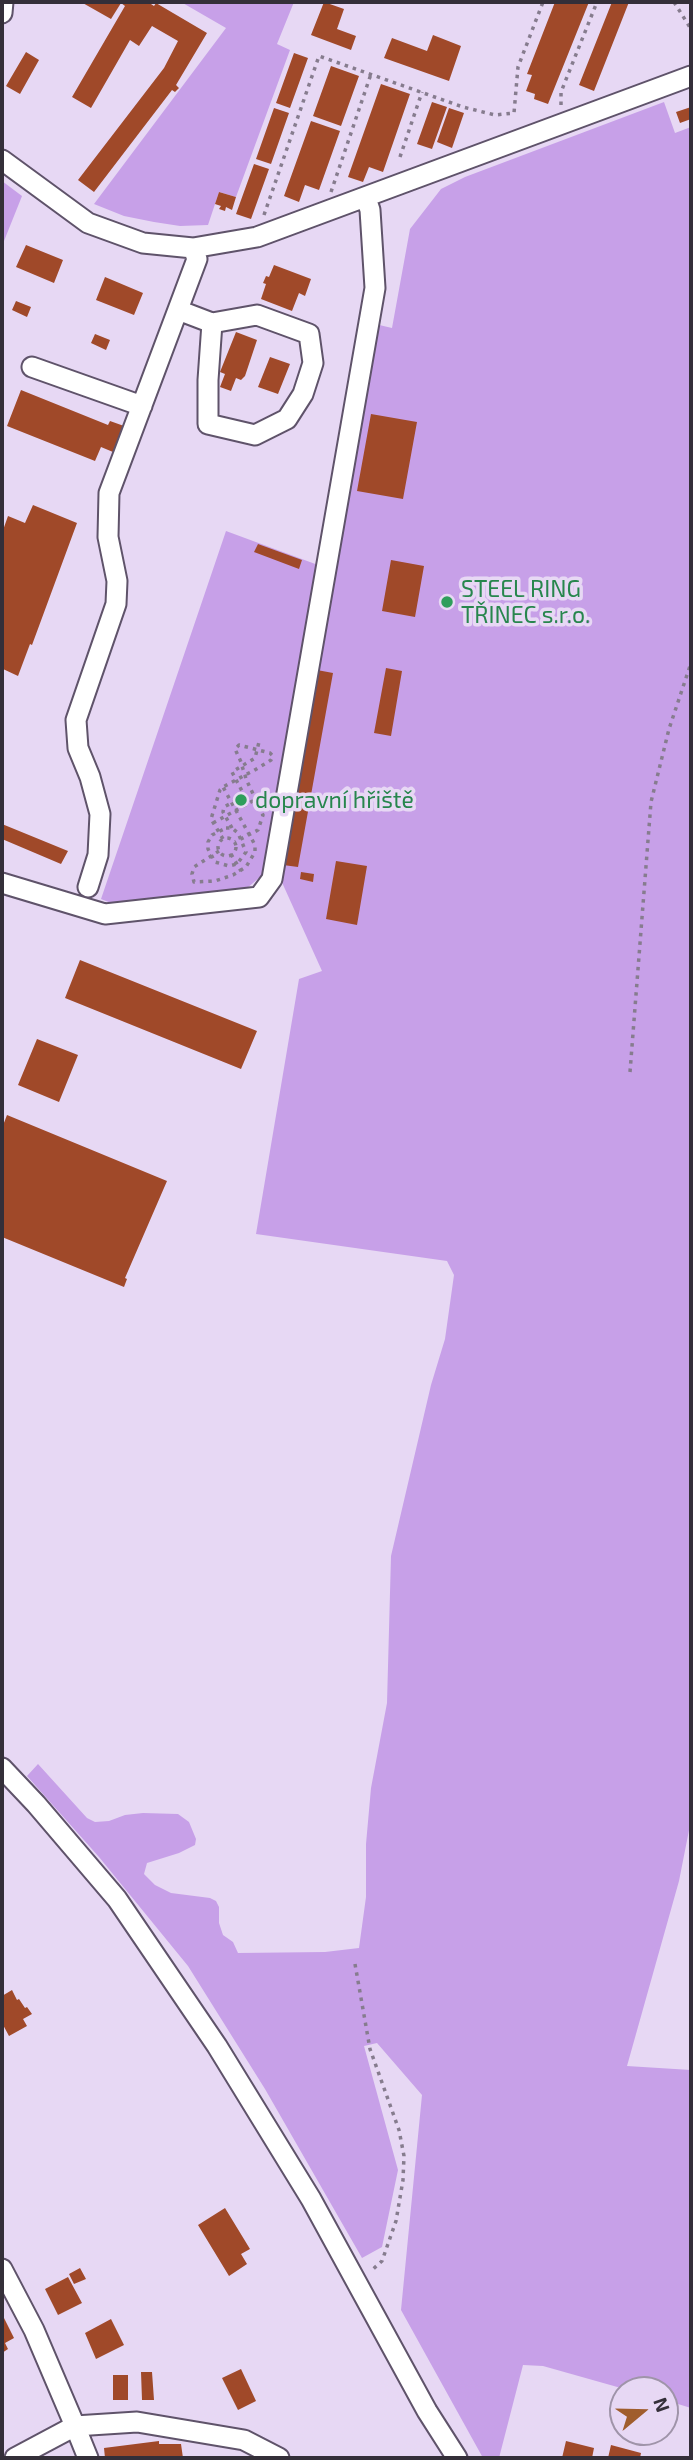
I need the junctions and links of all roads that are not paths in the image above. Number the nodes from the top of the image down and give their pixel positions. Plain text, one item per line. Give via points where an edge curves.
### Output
1 (4, 2) edge
2 (2, 13) edge
3 (691, 76) edge
4 (2, 160) edge
5 (366, 198) junction
6 (193, 248) junction
7 (178, 310) junction
8 (212, 323) junction
9 (32, 367) dead end
10 (142, 406) junction
11 (2, 883) edge
12 (88, 887) dead end
13 (2, 1768) edge
14 (2, 2269) edge
15 (75, 2426) junction
16 (15, 2458) edge
17 (88, 2458) edge
18 (279, 2458) edge
19 (457, 2458) edge

1 - 2 street
3 - 5 street
4 - 6 street via 88,223 143,243
5 - 6 street via 257,237
5 - 11 street via 375,288 272,879 259,897 106,914
6 - 7 street via 197,259
7 - 8 street
7 - 10 street
8 - 8 street via 257,315 309,334 313,363 303,394 287,419 255,435 208,424
9 - 10 street
10 - 12 street via 109,493 108,537 117,580 116,604 76,720 78,748 100,814 98,855
13 - 19 street via 117,1899 217,2046 265,2121
14 - 15 street
15 - 16 street
15 - 17 street
15 - 18 street via 151,2424 244,2440

